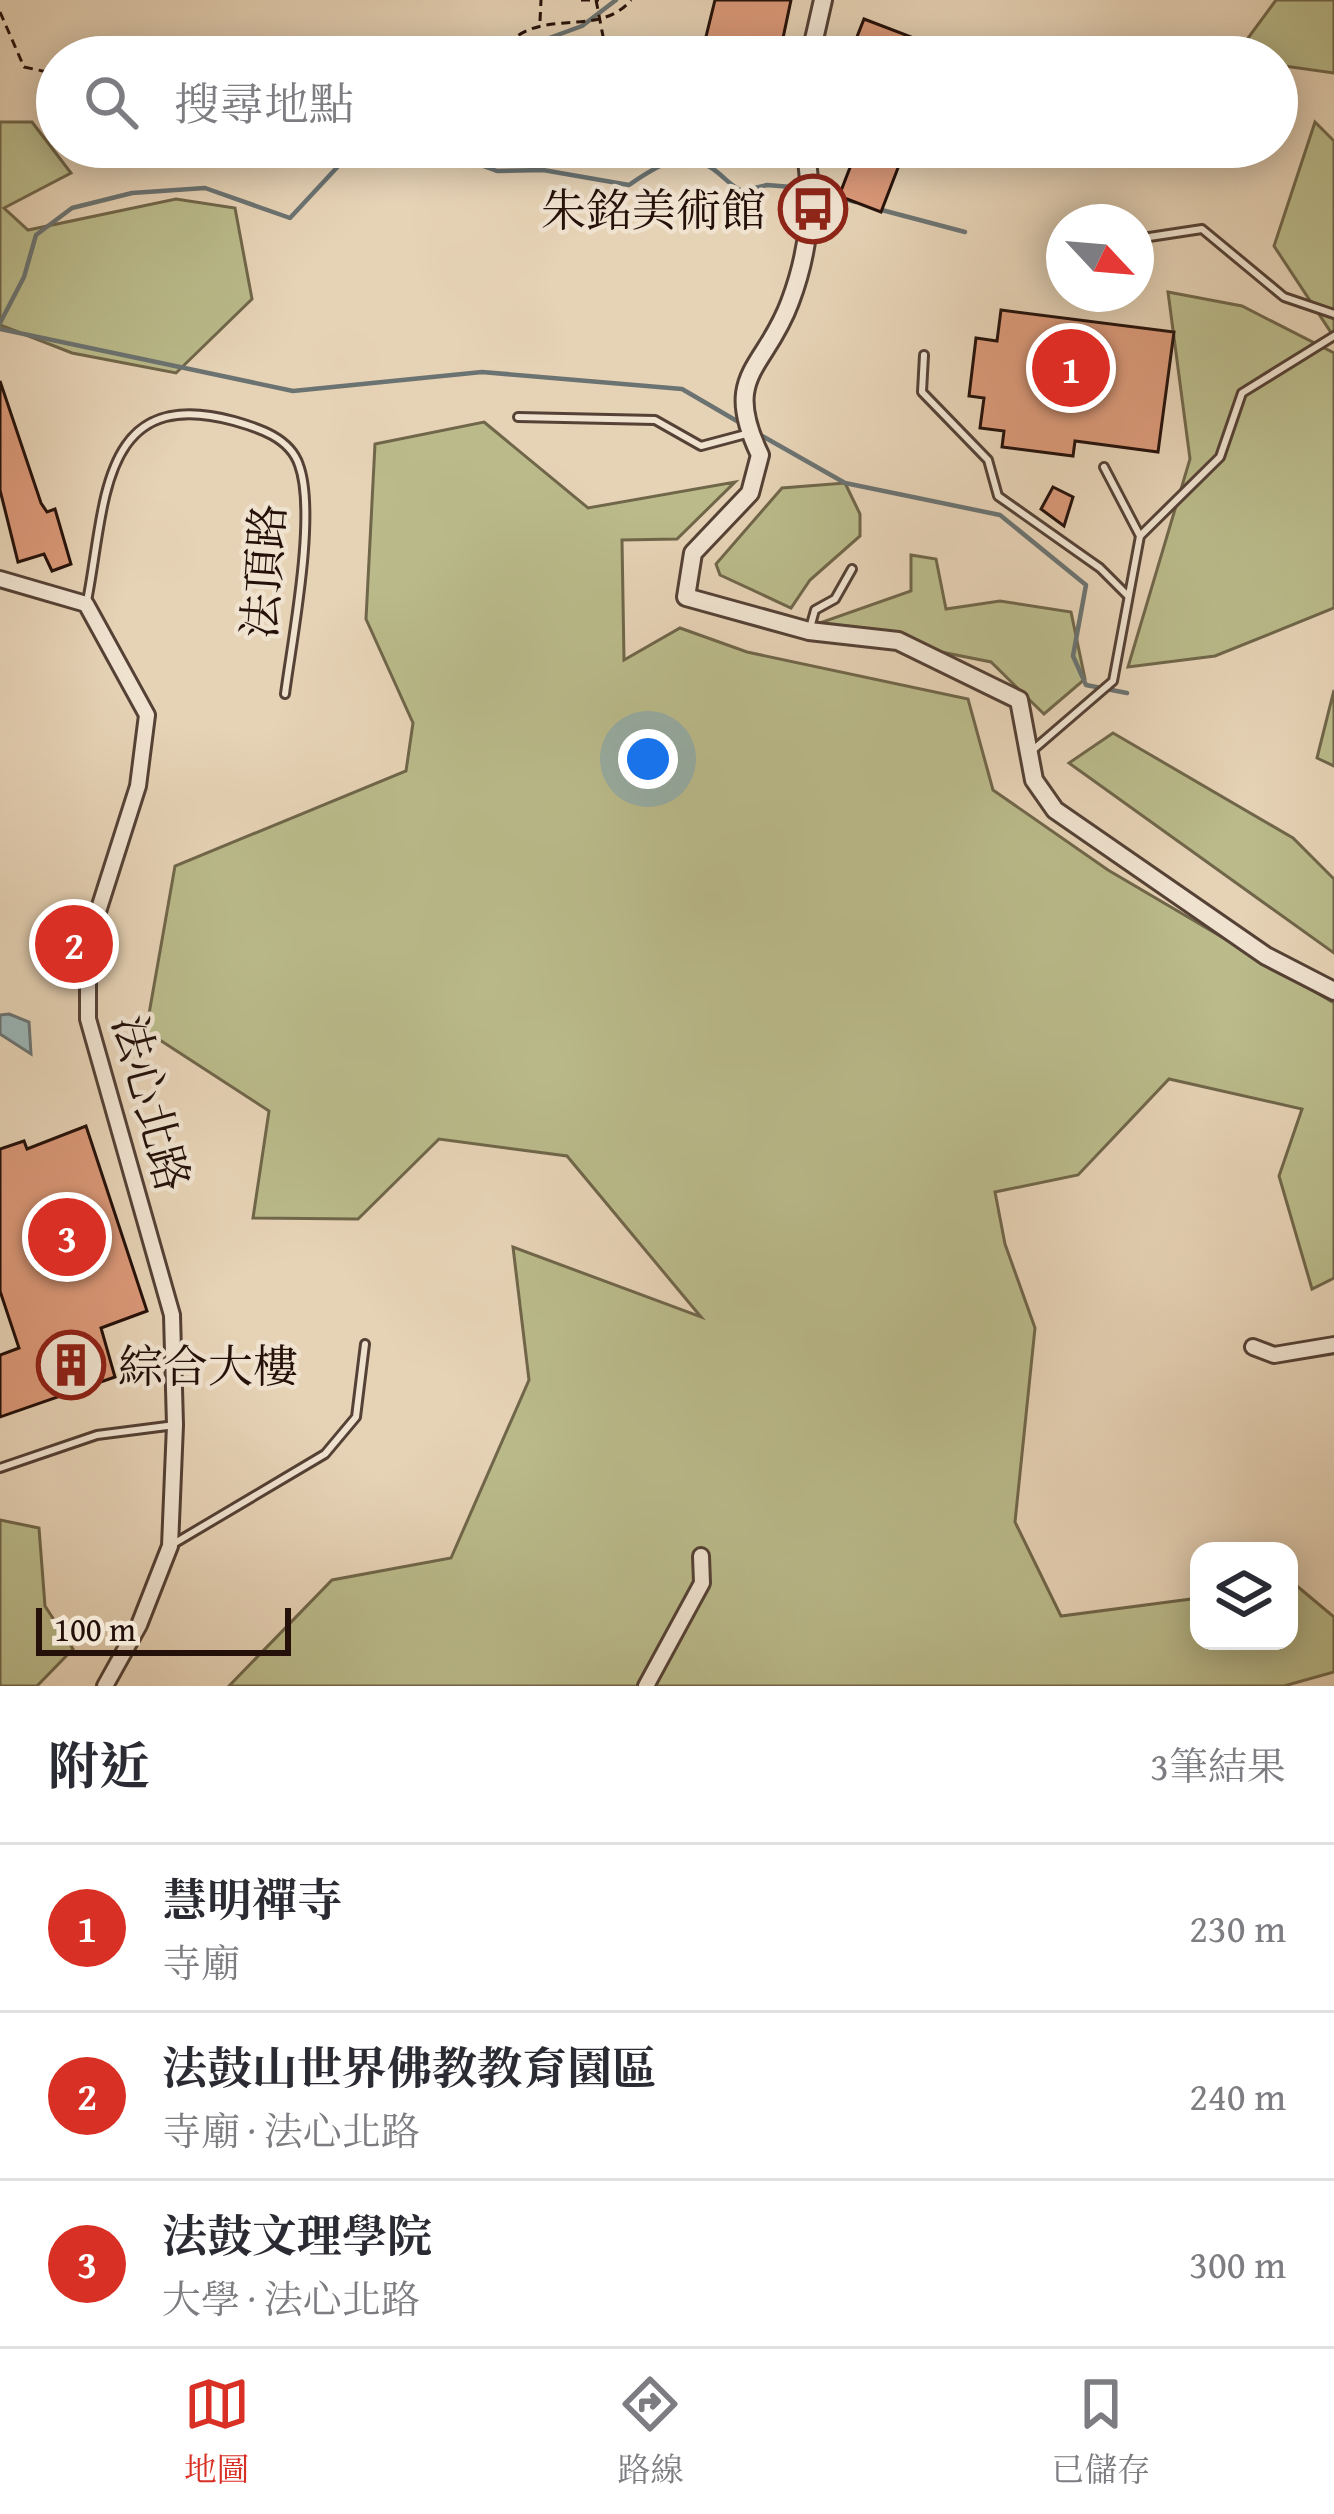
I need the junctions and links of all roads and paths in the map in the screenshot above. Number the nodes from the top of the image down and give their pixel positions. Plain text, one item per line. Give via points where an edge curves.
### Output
1 (541, 0) edge
2 (581, 0) edge
3 (598, 0) edge
4 (631, 0) edge
5 (823, 0) edge
6 (0, 12) edge
7 (597, 19) junction
8 (540, 23) junction
9 (513, 36) edge
10 (601, 36) edge
11 (815, 36) edge
12 (36, 70) edge
13 (809, 168) edge
14 (1154, 236) edge
15 (1334, 314) edge
16 (1334, 336) edge
17 (924, 355) dead end
18 (518, 417) dead end
19 (749, 433) junction
20 (1104, 467) dead end
21 (1140, 536) junction
22 (852, 569) dead end
23 (0, 579) edge
24 (1128, 595) junction
25 (86, 604) junction
26 (809, 631) junction
27 (285, 694) dead end
28 (1026, 755) junction
29 (1334, 991) edge
30 (364, 1344) dead end
31 (1334, 1345) edge
32 (1253, 1347) dead end
33 (175, 1425) junction
34 (0, 1468) edge
35 (170, 1546) junction
36 (701, 1556) dead end
37 (105, 1686) edge
38 (646, 1686) edge

1 - 8 path
2 - 3 path
3 - 7 path
4 - 7 path
5 - 11 street
6 - 12 path via 24,67
7 - 8 path
7 - 10 path
8 - 9 path
13 - 19 street via 814,200 790,304 752,367 741,415
14 - 15 lane via 1202,229 1284,297
16 - 21 lane via 1242,393 1220,457
17 - 24 lane via 922,392 988,460 998,496
18 - 19 lane via 655,420 701,446
19 - 26 street via 760,454 750,493 693,553 686,597
20 - 21 lane
21 - 24 lane
22 - 26 lane via 835,599 815,610
23 - 25 street
24 - 28 lane via 1113,682
25 - 27 lane, 法頂路 via 116,452 138,426 179,411 268,430 299,463 304,497
25 - 33 street, 法心北路 via 147,715 139,785 88,944 88,1019 172,1315
26 - 28 street via 898,641 1019,700
28 - 29 street via 1055,810 1266,956
30 - 35 lane via 356,1417 325,1454
31 - 32 street via 1274,1355
33 - 34 lane via 97,1435
33 - 35 street, 法心北路
35 - 37 street, 法心北路
36 - 38 street via 702,1583

